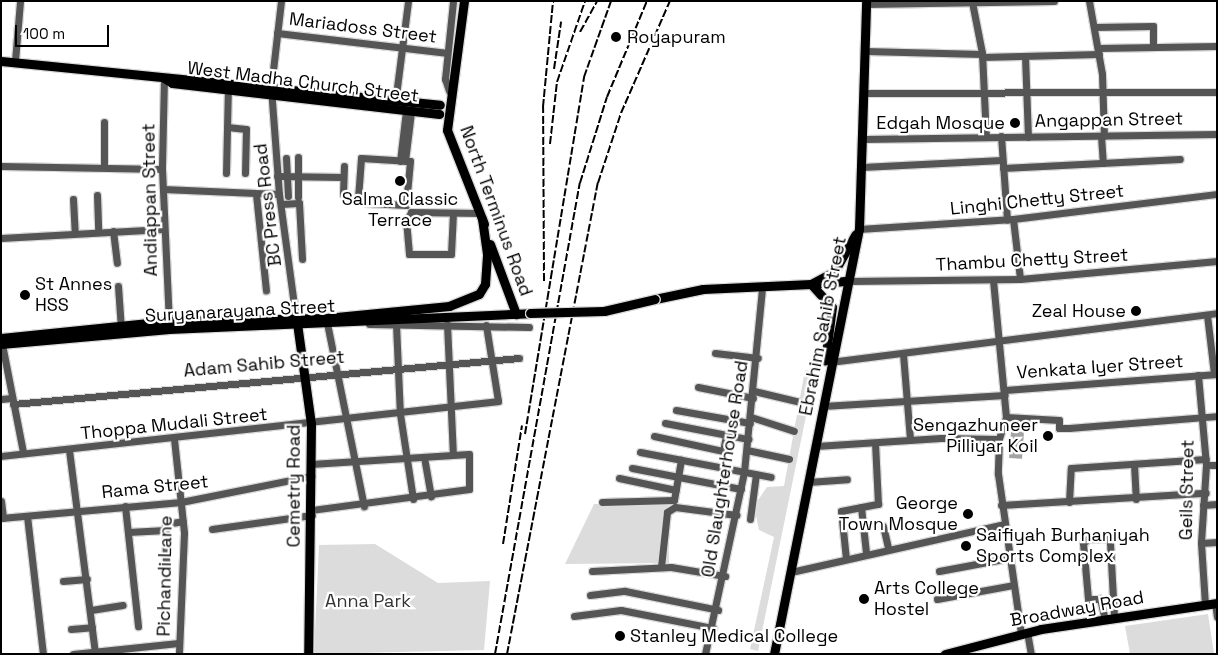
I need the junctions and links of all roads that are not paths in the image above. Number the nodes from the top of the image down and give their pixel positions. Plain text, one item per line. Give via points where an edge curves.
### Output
1 (20, 1) edge
2 (281, 1) edge
3 (408, 1) edge
4 (453, 1) edge
5 (464, 1) edge
6 (1054, 1) edge
7 (1082, 1) edge
8 (1090, 1) edge
9 (866, 2) edge
10 (972, 3) edge
11 (1094, 27) junction
12 (277, 33) junction
13 (1217, 46) edge
14 (1153, 47) junction
15 (404, 48) junction
16 (865, 51) junction
17 (1098, 51) junction
18 (446, 52) junction
19 (982, 55) junction
20 (1025, 56) junction
21 (15, 60) junction
22 (1, 61) edge
23 (164, 78) junction
24 (228, 86) junction
25 (449, 90) junction
26 (983, 91) junction
27 (1026, 91) junction
28 (272, 92) junction
29 (1217, 92) edge
30 (864, 93) junction
31 (1103, 93) junction
32 (395, 103) junction
33 (440, 110) junction
34 (409, 112) junction
35 (104, 122) dead end
36 (227, 127) junction
37 (447, 130) junction
38 (1217, 134) edge
39 (1001, 136) junction
40 (1102, 136) junction
41 (986, 137) junction
42 (1028, 137) junction
43 (863, 139) junction
44 (286, 158) dead end
45 (298, 158) dead end
46 (1180, 159) dead end
47 (1002, 160) junction
48 (403, 161) junction
49 (1103, 162) junction
50 (1, 166) edge
51 (344, 166) dead end
52 (104, 167) junction
53 (862, 167) junction
54 (1003, 168) junction
55 (162, 169) junction
56 (226, 173) dead end
57 (245, 173) dead end
58 (278, 176) junction
59 (287, 176) junction
60 (296, 176) junction
61 (343, 177) junction
62 (163, 189) junction
63 (256, 194) junction
64 (279, 194) junction
65 (343, 194) dead end
66 (1217, 194) edge
67 (96, 195) dead end
68 (288, 196) dead end
69 (298, 197) dead end
70 (73, 199) dead end
71 (281, 204) junction
72 (453, 212) junction
73 (481, 216) junction
74 (1010, 219) junction
75 (164, 229) junction
76 (859, 229) junction
77 (98, 231) junction
78 (113, 231) junction
79 (76, 232) junction
80 (1, 238) edge
81 (302, 259) dead end
82 (1217, 261) edge
83 (117, 263) dead end
84 (1020, 279) junction
85 (993, 280) junction
86 (848, 281) junction
87 (811, 284) junction
88 (118, 286) dead end
89 (762, 287) junction
90 (266, 290) dead end
91 (832, 307) junction
92 (842, 308) junction
93 (1217, 313) edge
94 (516, 314) junction
95 (1207, 315) junction
96 (351, 321) junction
97 (297, 323) junction
98 (327, 323) junction
99 (396, 324) junction
100 (447, 324) junction
101 (121, 325) junction
102 (169, 325) junction
103 (486, 325) junction
104 (529, 326) dead end
105 (2, 342) edge
106 (998, 344) junction
107 (715, 352) dead end
108 (904, 354) junction
109 (519, 358) dead end
110 (758, 358) junction
111 (492, 362) junction
112 (830, 362) junction
113 (449, 364) junction
114 (397, 368) junction
115 (339, 373) junction
116 (1215, 374) edge
117 (307, 375) junction
118 (1198, 375) junction
119 (698, 387) dead end
120 (1005, 392) junction
121 (754, 394) junction
122 (1, 399) edge
123 (908, 399) junction
124 (12, 401) junction
125 (800, 402) dead end
126 (452, 405) junction
127 (823, 406) junction
128 (676, 410) dead end
129 (400, 414) junction
130 (1217, 416) edge
131 (1006, 417) junction
132 (1202, 417) junction
133 (350, 419) junction
134 (751, 420) junction
135 (311, 424) junction
136 (665, 424) dead end
137 (794, 431) dead end
138 (726, 435) junction
139 (654, 436) dead end
140 (174, 439) junction
141 (748, 439) junction
142 (998, 439) junction
143 (910, 440) junction
144 (875, 443) junction
145 (816, 446) junction
146 (69, 450) junction
147 (747, 450) junction
148 (23, 452) junction
149 (640, 452) dead end
150 (453, 454) junction
151 (1, 456) edge
152 (424, 457) junction
153 (357, 458) junction
154 (407, 459) junction
155 (789, 459) dead end
156 (681, 460) junction
157 (1206, 462) junction
158 (311, 464) junction
159 (1134, 464) junction
160 (1217, 464) edge
161 (632, 468) dead end
162 (744, 472) junction
163 (756, 474) junction
164 (311, 476) junction
165 (678, 477) junction
166 (771, 477) dead end
167 (619, 478) dead end
168 (847, 479) dead end
169 (808, 482) junction
170 (741, 489) junction
171 (676, 490) junction
172 (1206, 493) junction
173 (431, 496) junction
174 (1136, 498) junction
175 (413, 499) junction
176 (1, 501) edge
177 (181, 502) junction
178 (602, 502) dead end
179 (1069, 502) junction
180 (1217, 504) edge
181 (1001, 505) junction
182 (125, 506) junction
183 (364, 506) junction
184 (1204, 506) junction
185 (861, 507) junction
186 (77, 510) junction
187 (312, 513) junction
188 (736, 515) junction
189 (27, 516) junction
190 (2, 518) edge
191 (750, 519) dead end
192 (183, 521) junction
193 (1004, 524) junction
194 (883, 526) dead end
195 (212, 528) dead end
196 (166, 530) junction
197 (128, 532) junction
198 (1217, 542) edge
199 (1201, 543) junction
200 (888, 548) junction
201 (866, 553) junction
202 (1009, 558) junction
203 (846, 559) junction
204 (166, 563) dead end
205 (661, 568) junction
206 (939, 570) dead end
207 (592, 571) dead end
208 (791, 572) junction
209 (725, 576) junction
210 (87, 579) junction
211 (63, 581) dead end
212 (1013, 585) junction
213 (590, 595) dead end
214 (937, 599) dead end
215 (1216, 603) edge
216 (123, 605) dead end
217 (1205, 605) junction
218 (90, 610) junction
219 (718, 610) junction
220 (574, 616) dead end
221 (1217, 617) edge
222 (1109, 619) junction
223 (138, 626) dead end
224 (92, 627) junction
225 (713, 628) junction
226 (71, 629) dead end
227 (1024, 633) junction
228 (178, 643) junction
229 (95, 652) edge
230 (43, 654) edge
231 (73, 654) edge
232 (178, 654) edge
233 (308, 654) edge
234 (706, 654) edge
235 (768, 654) edge
236 (774, 654) edge
237 (945, 654) edge
238 (1031, 654) edge

1 - 21 street
2 - 12 street, BC Press Road
3 - 15 street
4 - 18 street
5 - 25 main road, North Terminus Road
6 - 10 street
7 - 8 street
8 - 11 street
9 - 10 street
9 - 16 main road, Ebrahim Sahib Street
10 - 19 street
11 - 14 street via 1153,26
11 - 17 street
12 - 15 street, Mariadoss Street
12 - 28 street, BC Press Road
13 - 14 street
14 - 17 street
15 - 18 street, Mariadoss Street
15 - 32 street
16 - 19 street
16 - 30 main road, Ebrahim Sahib Street
17 - 20 street
17 - 31 street
18 - 25 street
19 - 20 street
19 - 26 street
20 - 27 street
21 - 22 main road, West Madha Church Street
21 - 23 main road, West Madha Church Street
23 - 24 main road, West Madha Church Street
23 - 55 street, Andiappan Street
24 - 28 main road, West Madha Church Street
24 - 36 street
25 - 33 main road
25 - 37 main road, North Terminus Road
26 - 27 street
26 - 30 street
26 - 41 street
27 - 31 street
27 - 42 street
28 - 32 main road, West Madha Church Street
28 - 34 main road, West Madha Church Street
28 - 58 street, BC Press Road
29 - 31 street
30 - 43 main road, Ebrahim Sahib Street
31 - 40 street
32 - 33 main road, West Madha Church Street
33 - 34 main road, West Madha Church Street
33 - 37 main road
34 - 48 street
35 - 52 street
36 - 56 street
36 - 57 street via 246,129
37 - 73 main road, North Terminus Road
38 - 40 street, Angappan Street
39 - 41 street, Angappan Street
39 - 42 street, Angappan Street
39 - 47 street
40 - 42 street, Angappan Street
40 - 49 street
41 - 43 street, Angappan Street
43 - 53 main road, Ebrahim Sahib Street
44 - 59 street
45 - 60 street
46 - 49 street
47 - 53 street
47 - 54 street
48 - 48 street via 361,158 358,198 367,203 406,205 410,161
49 - 54 street
50 - 52 street
51 - 61 street
52 - 55 street
53 - 76 main road, Ebrahim Sahib Street
54 - 74 street
55 - 62 street, Andiappan Street
58 - 59 street
58 - 64 street, BC Press Road
59 - 60 street
59 - 68 street
60 - 61 street
60 - 69 street
61 - 65 street
62 - 63 street
62 - 75 street, Andiappan Street
63 - 64 street
63 - 90 street
64 - 71 street, BC Press Road
66 - 74 street, Linghi Chetty Street
67 - 77 street
70 - 79 street
71 - 81 street via 300,203
71 - 97 street, BC Press Road
72 - 72 street via 407,215 409,254 451,254
72 - 73 street
73 - 94 main road, North Terminus Road
73 - 97 main road, Suryanarayana Street via 487,254 485,284 466,301
74 - 76 street, Linghi Chetty Street
74 - 84 street
75 - 78 street
75 - 102 street, Andiappan Street
76 - 86 main road, Ebrahim Sahib Street
76 - 87 main road via 834,272
77 - 78 street
77 - 79 street
78 - 83 street
79 - 80 street
82 - 84 street, Thambu Chetty Street
84 - 85 street, Thambu Chetty Street
85 - 86 street, Thambu Chetty Street
85 - 106 street
86 - 87 main road, Suryanarayana Street
86 - 92 main road, Ebrahim Sahib Street
87 - 89 main road, Suryanarayana Street
87 - 91 main road, Ebrahim Sahib Street
88 - 101 street
89 - 94 main road, Suryanarayana Street, bridge via 703,289 598,312
89 - 110 street, Old Slaughterhouse Road
91 - 92 main road
91 - 235 main road, Ebrahim Sahib Street via 822,384
92 - 112 main road, Ebrahim Sahib Street
93 - 95 street
94 - 96 main road, Suryanarayana Street
95 - 106 street
95 - 116 street
96 - 98 main road, Suryanarayana Street
96 - 99 street
97 - 98 main road, Suryanarayana Street
97 - 102 main road, Suryanarayana Street
97 - 117 main road, Cemetry Road
98 - 115 street
99 - 100 street
99 - 114 street
100 - 103 street
100 - 113 street
101 - 102 main road, Suryanarayana Street
101 - 105 main road, Suryanarayana Street
102 - 105 main road, Suryanarayana Street
103 - 104 street
103 - 111 street
105 - 124 street
106 - 108 street
106 - 120 street
107 - 110 street
108 - 112 street
108 - 123 street
109 - 111 street, Adam Sahib Street
110 - 121 street, Old Slaughterhouse Road
111 - 113 street, Adam Sahib Street
111 - 126 street, Thoppa Mudali Street via 498,401
112 - 127 main road, Ebrahim Sahib Street
113 - 114 street, Adam Sahib Street
113 - 126 street
114 - 115 street, Adam Sahib Street
114 - 129 street
115 - 117 street, Adam Sahib Street
115 - 133 street
116 - 118 street, Venkata Iyer Street
117 - 124 street, Adam Sahib Street
117 - 135 main road, Cemetry Road
118 - 120 street, Venkata Iyer Street
118 - 132 street, Geils Street
119 - 121 street
120 - 123 street, Venkata Iyer Street
120 - 131 street
121 - 125 street
121 - 134 street, Old Slaughterhouse Road
122 - 124 street, Adam Sahib Street
123 - 127 street, Venkata Iyer Street
123 - 143 street
124 - 148 street
126 - 129 street, Thoppa Mudali Street
126 - 150 street
127 - 145 main road, Ebrahim Sahib Street
128 - 134 street
129 - 133 street, Thoppa Mudali Street
129 - 154 street
130 - 132 street
131 - 132 street via 1058,420 1059,428 1069,428
131 - 142 street
132 - 157 street, Geils Street
133 - 135 street, Thoppa Mudali Street
133 - 153 street
134 - 137 street
134 - 141 street, Old Slaughterhouse Road
135 - 140 street, Thoppa Mudali Street
135 - 158 main road, Cemetry Road
136 - 138 street
138 - 139 street via 723,451
138 - 141 street
140 - 146 street, Thoppa Mudali Street
140 - 177 street, Pichandi Lane
141 - 147 street, Old Slaughterhouse Road
142 - 143 street
142 - 181 street
143 - 144 street
144 - 145 street
144 - 185 street via 878,504
145 - 169 main road, Ebrahim Sahib Street
146 - 148 street, Thoppa Mudali Street
146 - 186 street
147 - 155 street
147 - 162 street, Old Slaughterhouse Road
148 - 151 street, Thoppa Mudali Street
149 - 156 street
150 - 152 street
150 - 173 street via 469,454 468,489
152 - 154 street
152 - 173 street
153 - 154 street via 380,463
153 - 158 street
153 - 183 street
154 - 175 street
156 - 162 street
156 - 165 street
157 - 159 street
157 - 160 street
157 - 172 street, Geils Street
158 - 164 main road, Cemetry Road
159 - 174 street
159 - 179 street via 1071,468
161 - 165 street
162 - 163 street
162 - 170 street, Old Slaughterhouse Road
163 - 166 street
163 - 191 street
164 - 177 street, Rama Street
164 - 187 main road, Cemetry Road
165 - 170 street
165 - 171 street
167 - 171 street
168 - 169 street
169 - 208 main road, Ebrahim Sahib Street
170 - 188 street, Old Slaughterhouse Road
171 - 178 street via 674,500
172 - 174 street
172 - 184 street, Geils Street
173 - 175 street
174 - 179 street
175 - 183 street
176 - 190 street
177 - 182 street, Rama Street
177 - 192 street, Pichandi Lane
179 - 181 street
180 - 184 street
181 - 193 street
182 - 186 street, Rama Street
182 - 197 street
183 - 187 street
184 - 199 street, Geils Street
185 - 201 street
185 - 203 street via 841,511
186 - 189 street, Rama Street
186 - 210 street
187 - 195 street
187 - 233 main road, Cemetry Road
188 - 205 street via 674,507 667,512
188 - 209 street, Old Slaughterhouse Road
189 - 190 street, Rama Street
189 - 230 street
192 - 196 street via 165,524
192 - 228 street, Pichandi Lane
193 - 200 street
193 - 202 street
194 - 200 street
196 - 197 street
196 - 204 street
197 - 223 street
198 - 199 street
199 - 217 street, Geils Street
200 - 201 street
201 - 203 street
202 - 206 street
202 - 212 street
203 - 208 street
205 - 207 street
205 - 209 street
208 - 236 main road, Ebrahim Sahib Street
209 - 219 street, Old Slaughterhouse Road
210 - 211 street
210 - 218 street
212 - 214 street
212 - 227 street
213 - 219 street via 625,591
215 - 217 main road, Broadway Road
215 - 221 street
216 - 218 street
217 - 222 main road, Broadway Road
218 - 224 street
219 - 225 street, Old Slaughterhouse Road
220 - 225 street via 621,610
222 - 222 street via 1109,539 1088,539 1083,543 1088,599 1100,599
222 - 227 main road, Broadway Road
224 - 226 street
224 - 229 street
225 - 234 street, Old Slaughterhouse Road
227 - 237 main road, Broadway Road
227 - 238 street
228 - 229 street
228 - 232 street, Pichandi Lane
229 - 231 street

